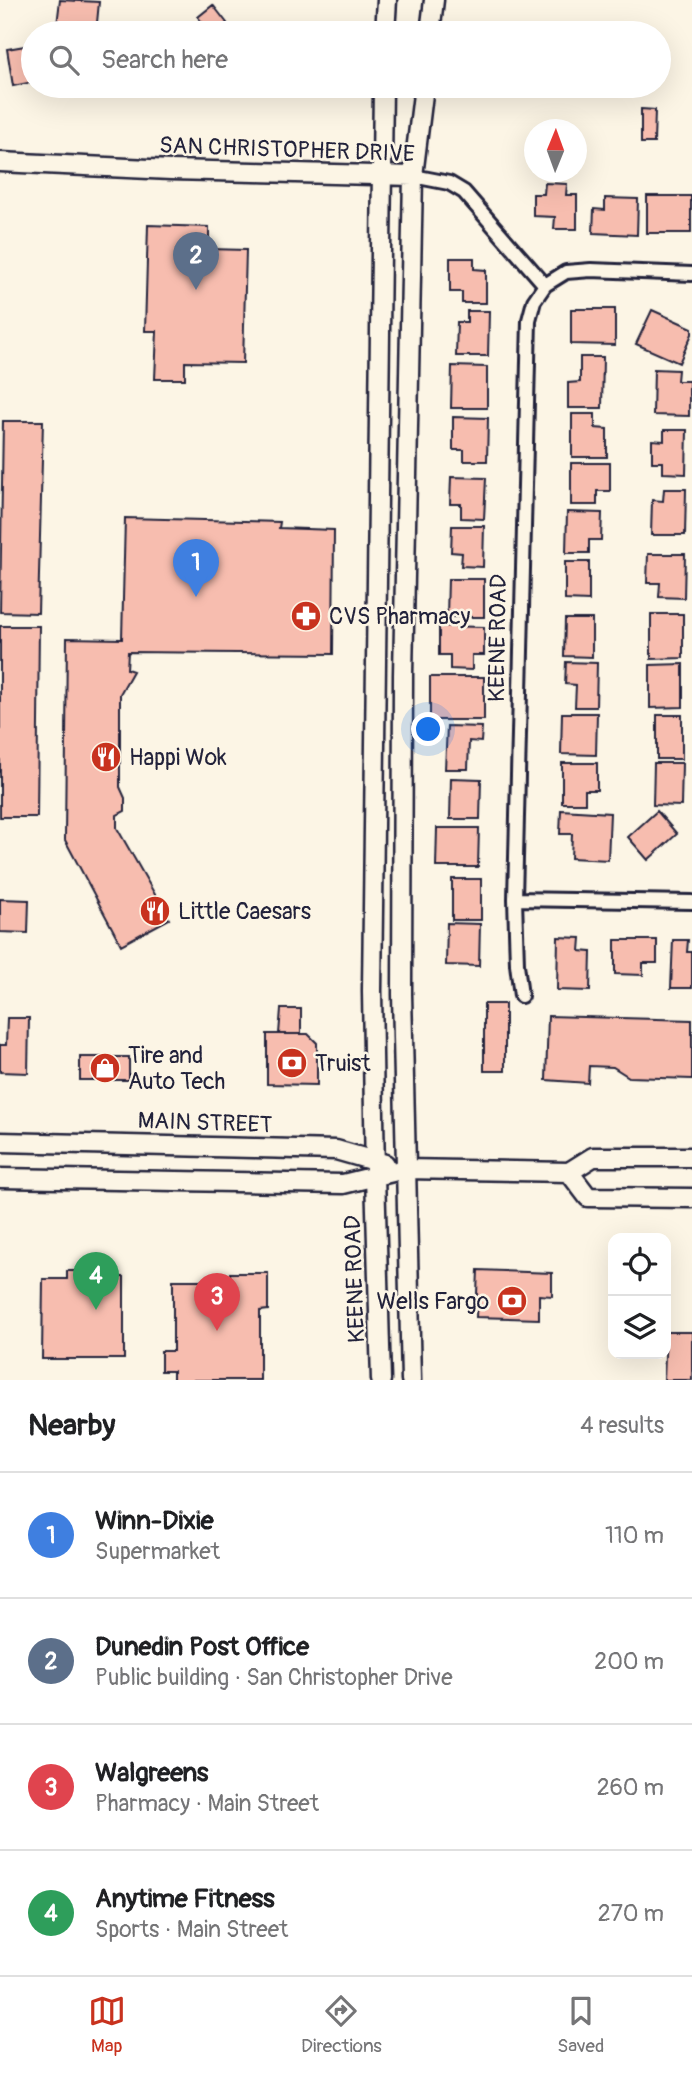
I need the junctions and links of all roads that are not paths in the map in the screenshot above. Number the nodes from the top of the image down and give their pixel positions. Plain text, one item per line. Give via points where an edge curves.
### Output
1 (387, 0) edge
2 (434, 0) edge
3 (386, 21) edge
4 (431, 21) edge
5 (383, 98) edge
6 (423, 98) edge
7 (0, 162) edge
8 (381, 175) junction
9 (413, 176) junction
10 (692, 274) edge
11 (545, 285) junction
12 (515, 899) junction
13 (692, 902) edge
14 (521, 996) dead end
15 (0, 1142) edge
16 (692, 1157) edge
17 (375, 1169) junction
18 (405, 1170) junction
19 (569, 1171) junction
20 (0, 1178) edge
21 (692, 1198) edge
22 (382, 1380) edge
23 (411, 1380) edge

1 - 3 main road
2 - 4 main road
5 - 8 main road, KEENE ROAD
6 - 9 main road
7 - 8 main road, SAN CHRISTOPHER DRIVE
8 - 9 main road, SAN CHRISTOPHER DRIVE
8 - 17 main road, KEENE ROAD via 372,991
9 - 11 street, SAN CHRISTOPHER DRIVE via 449,183 464,192
9 - 18 main road via 403,689
10 - 11 street via 591,270 566,272
11 - 12 street, KEENE ROAD via 529,320
12 - 13 street
12 - 14 street, KEENE ROAD
15 - 17 main road, MAIN STREET via 336,1150
16 - 19 main road, MAIN STREET via 593,1157
17 - 18 main road, MAIN STREET
17 - 20 main road, MAIN STREET via 343,1184
17 - 22 main road, KEENE ROAD
18 - 19 main road, MAIN STREET
18 - 23 main road
19 - 21 main road via 588,1197

